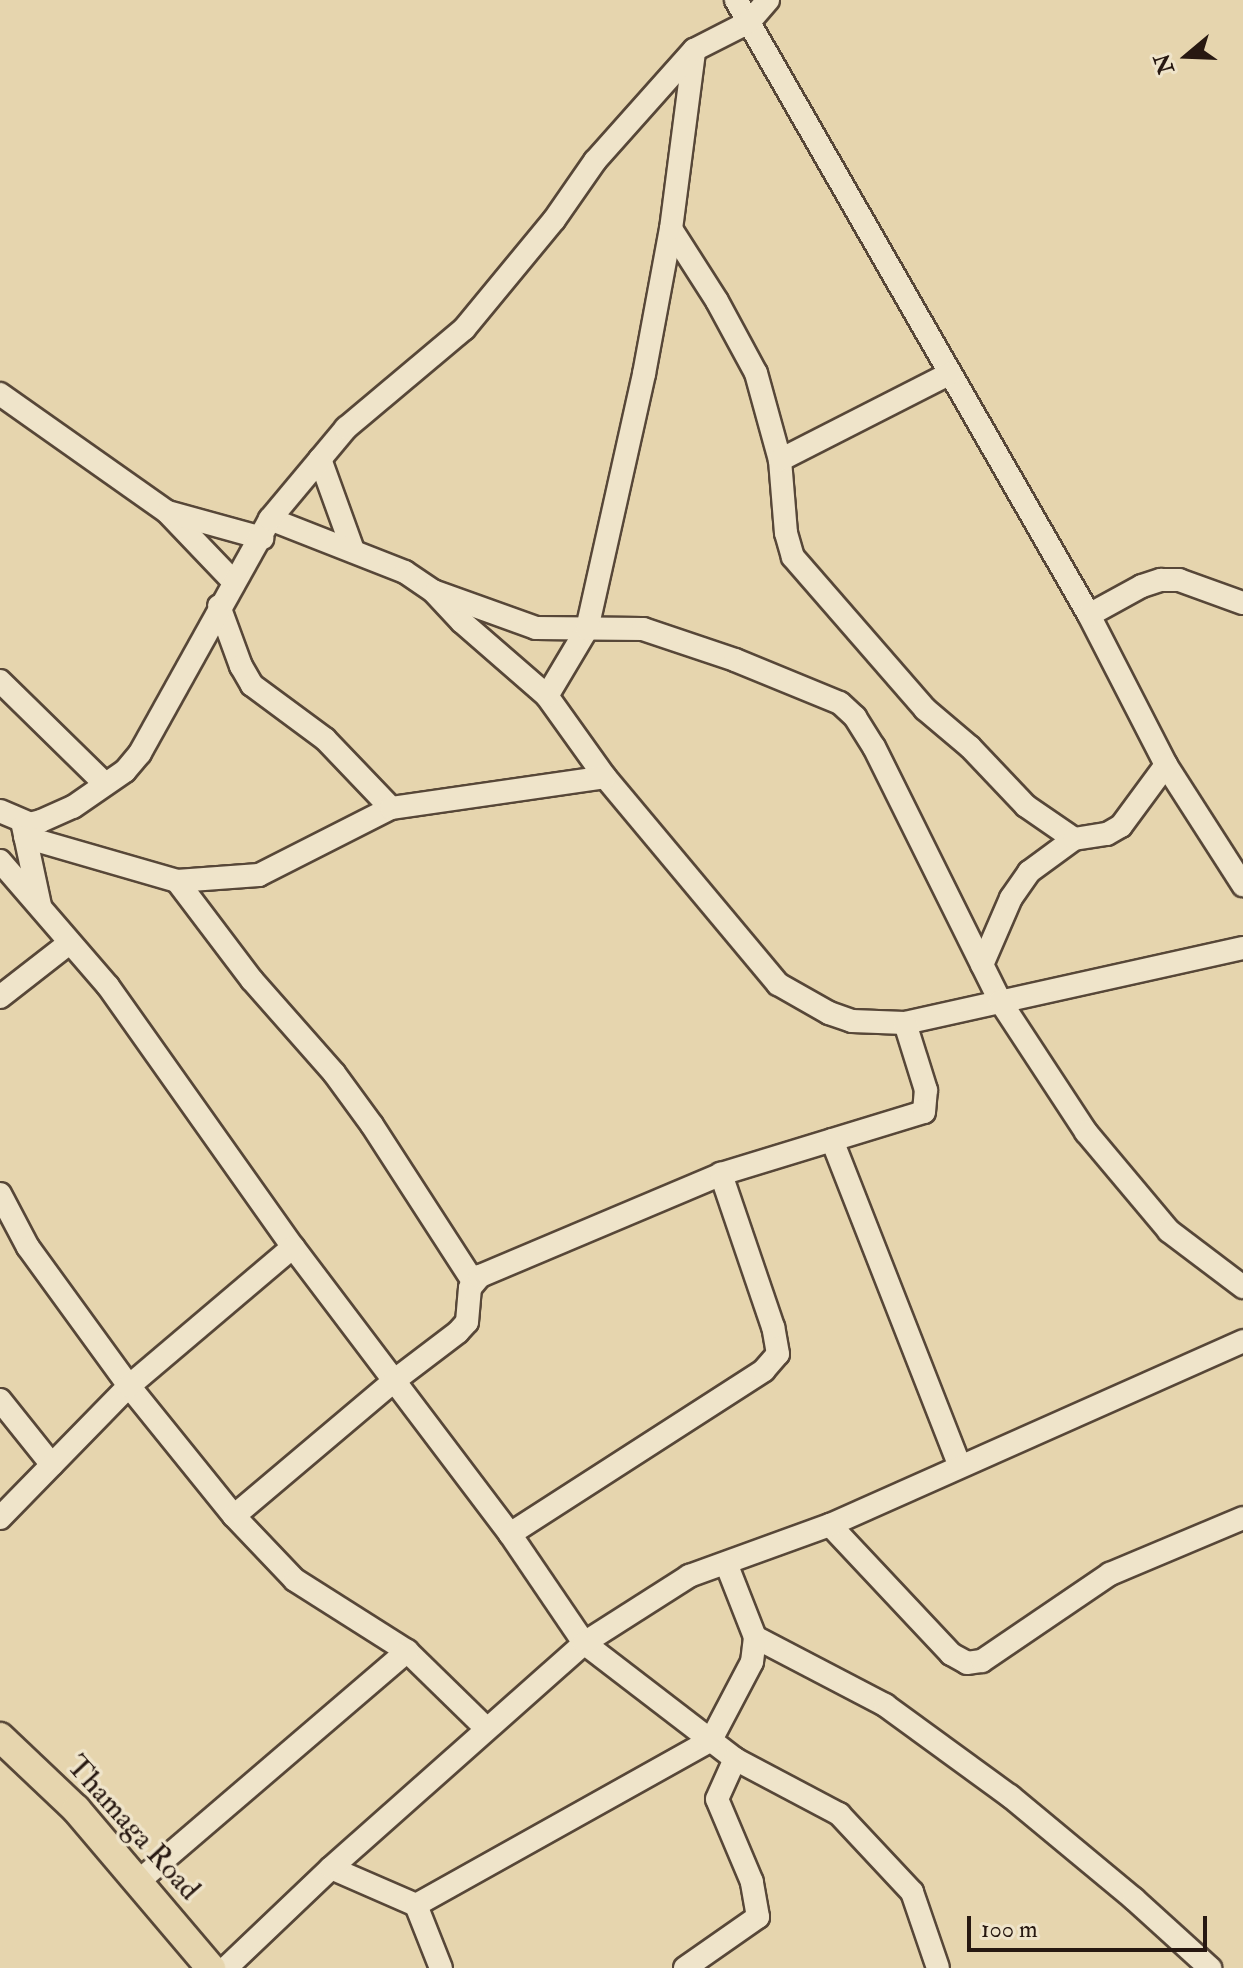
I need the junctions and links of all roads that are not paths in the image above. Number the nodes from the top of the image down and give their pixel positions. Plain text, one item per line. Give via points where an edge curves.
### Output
1 (736, 0) edge
2 (768, 0) edge
3 (749, 22) junction
4 (694, 50) junction
5 (671, 229) junction
6 (949, 374) junction
7 (0, 394) edge
8 (320, 459) junction
9 (780, 460) junction
10 (167, 512) junction
11 (266, 529) junction
12 (353, 550) junction
13 (233, 581) junction
14 (433, 591) junction
15 (1243, 603) edge
16 (219, 606) junction
17 (1089, 615) junction
18 (587, 629) junction
19 (0, 681) edge
20 (547, 696) junction
21 (1166, 765) junction
22 (605, 777) junction
23 (105, 784) junction
24 (391, 808) junction
25 (0, 811) edge
26 (24, 829) junction
27 (1074, 839) junction
28 (0, 861) edge
29 (177, 881) junction
30 (1243, 885) edge
31 (40, 907) junction
32 (68, 944) junction
33 (1243, 948) edge
34 (982, 965) junction
35 (0, 997) edge
36 (1000, 1001) junction
37 (905, 1023) junction
38 (832, 1140) junction
39 (721, 1174) junction
40 (0, 1194) edge
41 (9, 1236) edge
42 (293, 1247) junction
43 (473, 1281) junction
44 (1243, 1287) edge
45 (1243, 1341) edge
46 (395, 1380) junction
47 (129, 1386) junction
48 (0, 1400) edge
49 (52, 1465) junction
50 (960, 1466) junction
51 (234, 1516) junction
52 (0, 1518) edge
53 (1243, 1518) edge
54 (830, 1525) junction
55 (510, 1534) junction
56 (726, 1563) junction
57 (755, 1637) junction
58 (584, 1643) junction
59 (407, 1651) junction
60 (486, 1728) junction
61 (0, 1737) edge
62 (711, 1740) junction
63 (735, 1759) junction
64 (331, 1868) junction
65 (139, 1881) junction
66 (416, 1905) junction
67 (211, 1968) edge
68 (226, 1968) edge
69 (441, 1968) edge
70 (685, 1968) edge
71 (938, 1968) edge
72 (1210, 1968) edge

1 - 3 street
2 - 3 street
3 - 4 street
3 - 6 street
4 - 5 street
4 - 8 street via 595,161 464,329 346,428
5 - 9 street via 756,373
5 - 18 street
6 - 9 street
6 - 17 street
7 - 10 street
8 - 11 street
8 - 12 street
9 - 27 street via 793,557 925,709 1026,806
10 - 11 street
10 - 13 street
11 - 12 street
11 - 13 street
12 - 14 street via 405,572
13 - 16 street
14 - 18 street via 536,628
14 - 20 street
15 - 17 street via 1179,580 1161,580
16 - 23 street via 140,753
16 - 24 street via 252,685 325,739
17 - 21 street
18 - 20 street
18 - 34 street via 643,629 840,703 874,747
19 - 23 street
20 - 22 street
21 - 27 street via 1121,826
21 - 30 street
22 - 24 street
22 - 37 street via 778,984 802,1001 852,1021
23 - 26 street
24 - 29 street via 259,875
25 - 26 street
26 - 29 street
26 - 31 street
27 - 34 street via 1018,886
28 - 31 street
29 - 43 street via 252,980 334,1073
31 - 32 street
32 - 35 street
32 - 42 street via 108,986
33 - 36 street
34 - 36 street
36 - 37 street
36 - 44 street via 1086,1132 1169,1231
37 - 38 street via 926,1090 924,1112
38 - 39 street
38 - 50 street
39 - 43 street
39 - 55 street via 778,1354 764,1370
40 - 41 street
41 - 47 street
42 - 46 street
42 - 47 street
43 - 46 street via 467,1322
45 - 50 street
46 - 51 street
46 - 55 street
47 - 49 street
47 - 51 street
48 - 49 street
49 - 52 street
50 - 54 street
51 - 59 street via 295,1580
53 - 54 street via 1110,1574 982,1661 967,1663 951,1654
54 - 56 street
55 - 58 street
56 - 57 street
56 - 58 street via 689,1576
57 - 62 street via 752,1662
57 - 72 street via 885,1705 985,1778
58 - 60 street
58 - 62 street
59 - 60 street
59 - 65 street
60 - 64 street
61 - 65 main road, Thamaga Road via 76,1809
62 - 63 street
62 - 66 street
63 - 70 street via 717,1799 752,1882 758,1917
63 - 71 street via 839,1814 912,1892
64 - 66 street
64 - 68 street
65 - 67 main road, Thamaga Road
66 - 69 street

